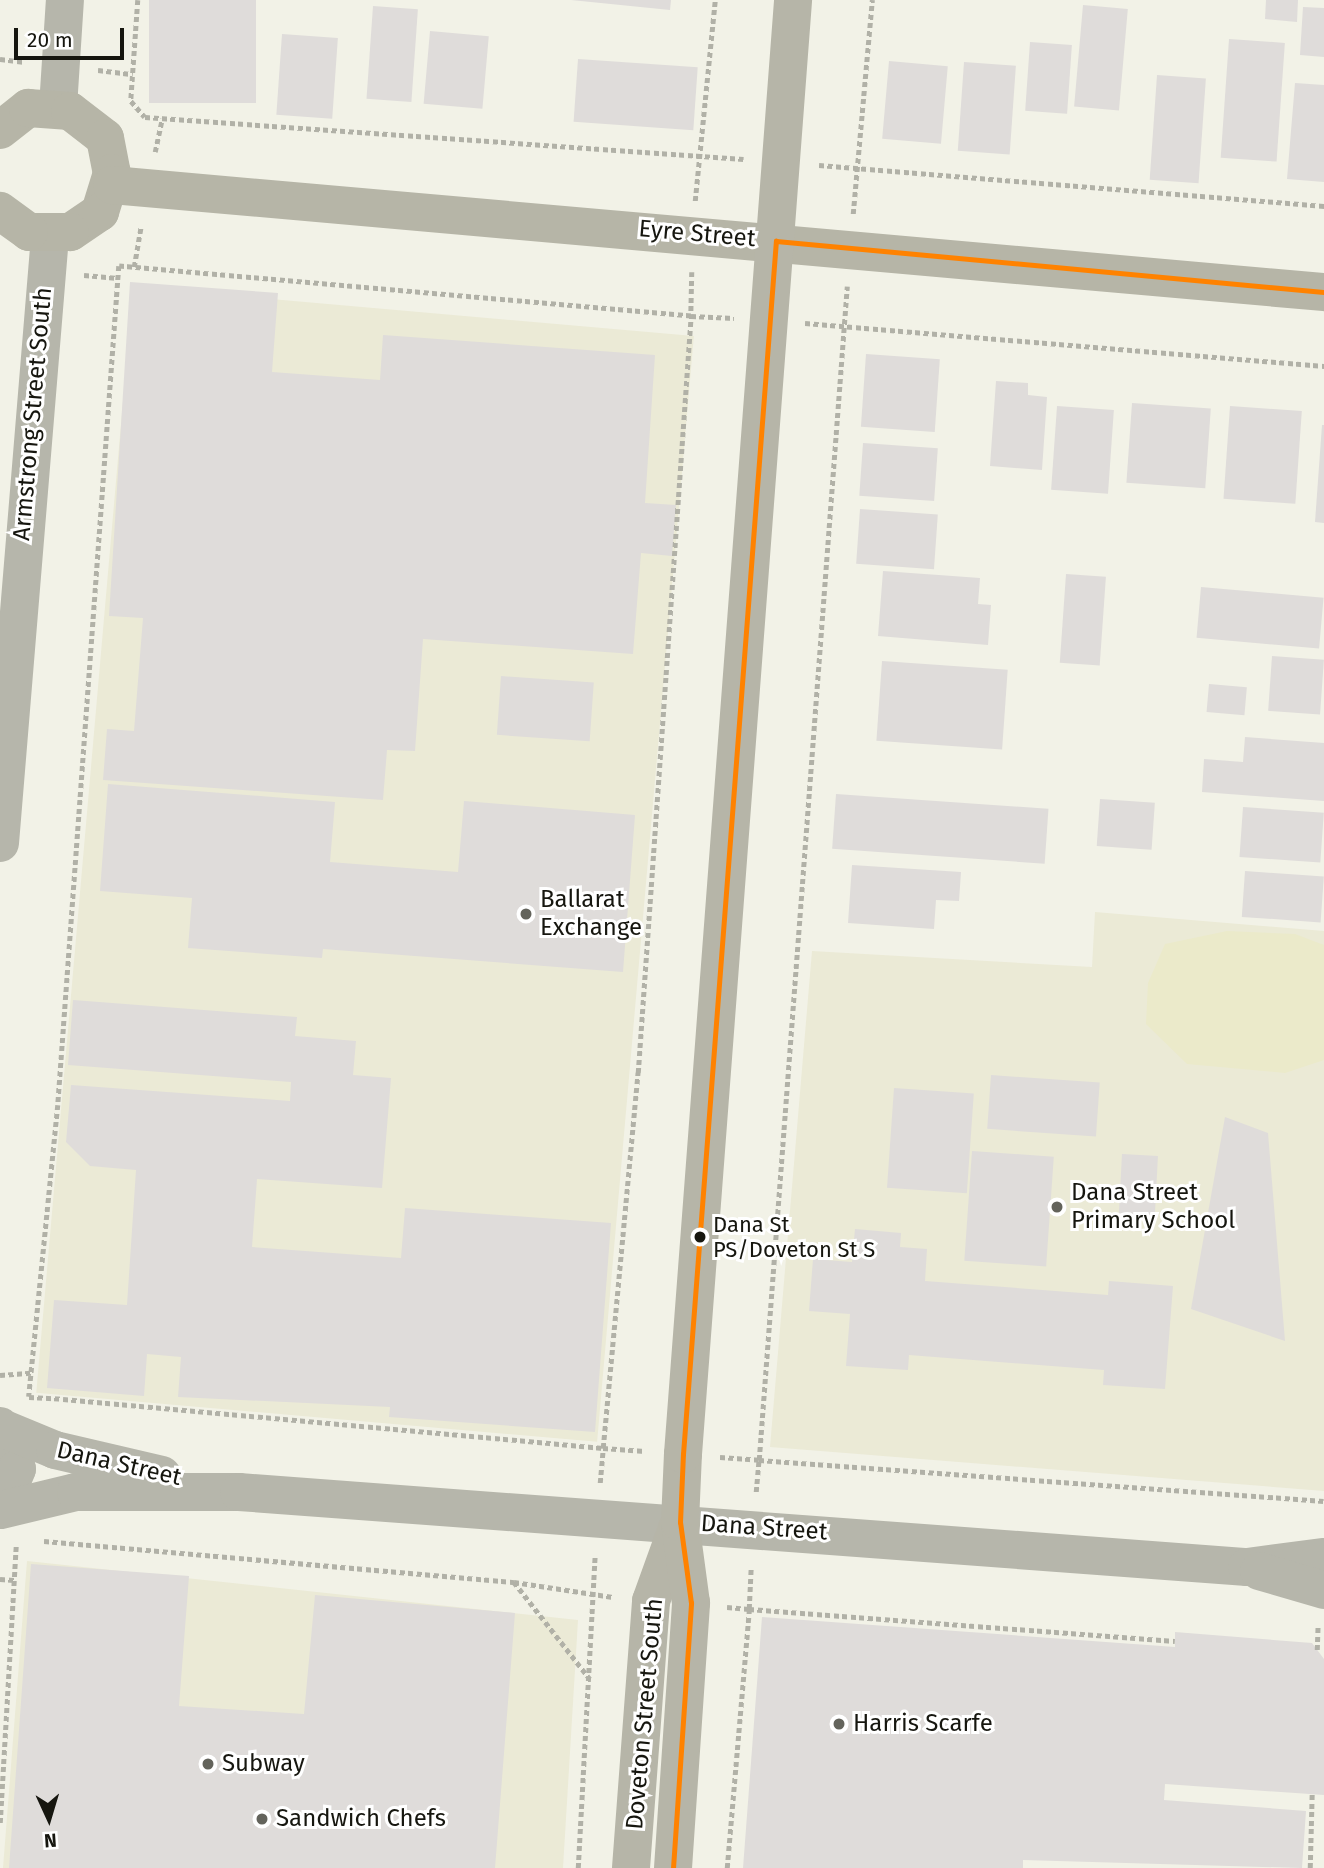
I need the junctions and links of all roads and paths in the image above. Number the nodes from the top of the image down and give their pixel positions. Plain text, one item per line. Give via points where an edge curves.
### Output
1 (65, 0) edge
2 (138, 0) edge
3 (715, 0) edge
4 (793, 0) edge
5 (872, 0) edge
6 (0, 59) edge
7 (10, 61) dead end
8 (21, 113) edge
9 (699, 155) junction
10 (781, 162) junction
11 (858, 167) junction
12 (112, 185) junction
13 (1324, 206) edge
14 (0, 211) edge
15 (692, 233) junction
16 (50, 236) junction
17 (776, 241) junction
18 (850, 248) junction
19 (1324, 292) edge
20 (691, 316) junction
21 (769, 321) junction
22 (844, 326) junction
23 (1324, 366) edge
24 (0, 843) edge
25 (31, 1373) junction
26 (0, 1375) edge
27 (1, 1427) edge
28 (603, 1448) junction
29 (683, 1454) junction
30 (239, 1492) junction
31 (0, 1510) edge
32 (597, 1516) junction
33 (680, 1522) junction
34 (27, 1539) dead end
35 (38, 1540) dead end
36 (1324, 1557) edge
37 (1247, 1567) junction
38 (0, 1579) edge
39 (14, 1580) junction
40 (514, 1582) junction
41 (1324, 1590) edge
42 (592, 1595) junction
43 (1175, 1642) dead end
44 (591, 1679) junction
45 (1312, 1794) dead end
46 (0, 1823) edge
47 (578, 1868) edge
48 (631, 1868) edge
49 (673, 1868) edge
50 (727, 1868) edge
51 (1310, 1868) edge

1 - 8 street
2 - 9 path via 131,101 145,117
3 - 9 path
4 - 10 highway, Doveton Street South
5 - 11 path
6 - 7 path
8 - 12 main road via 89,121 105,138
9 - 10 path
9 - 15 path
10 - 11 path
10 - 17 highway, Doveton Street South
11 - 13 path
11 - 18 path
12 - 15 main road, Eyre Street
12 - 16 main road via 94,217
14 - 16 main road via 21,228
15 - 17 main road, Eyre Street
15 - 20 path
16 - 24 street, Armstrong Street South
17 - 18 main road, Eyre Street
17 - 21 highway, Doveton Street South
18 - 19 main road, Eyre Street
18 - 22 path
20 - 21 path
20 - 25 path via 119,266 58,1105
20 - 28 path via 638,1073
21 - 22 path
21 - 29 highway, Doveton Street South
22 - 23 path
22 - 29 path via 759,1460
25 - 26 path
25 - 28 path via 29,1397
27 - 30 street, Dana Street via 55,1450
27 - 31 street via 16,1469
28 - 29 path
28 - 32 path
29 - 33 highway, Doveton Street South
30 - 31 street, Dana Street via 76,1492
30 - 32 street, Dana Street
32 - 33 street, Dana Street
32 - 42 path
33 - 37 street, Dana Street
33 - 48 highway, Doveton Street South via 651,1601
33 - 49 highway, Doveton Street South via 691,1603
34 - 39 path via 16,1539
35 - 40 path
36 - 37 street, Dana Street
37 - 41 street, Dana Street
38 - 39 path
39 - 46 path
40 - 42 path
40 - 44 path
42 - 44 path
43 - 50 path via 749,1609
44 - 47 path
45 - 51 path

